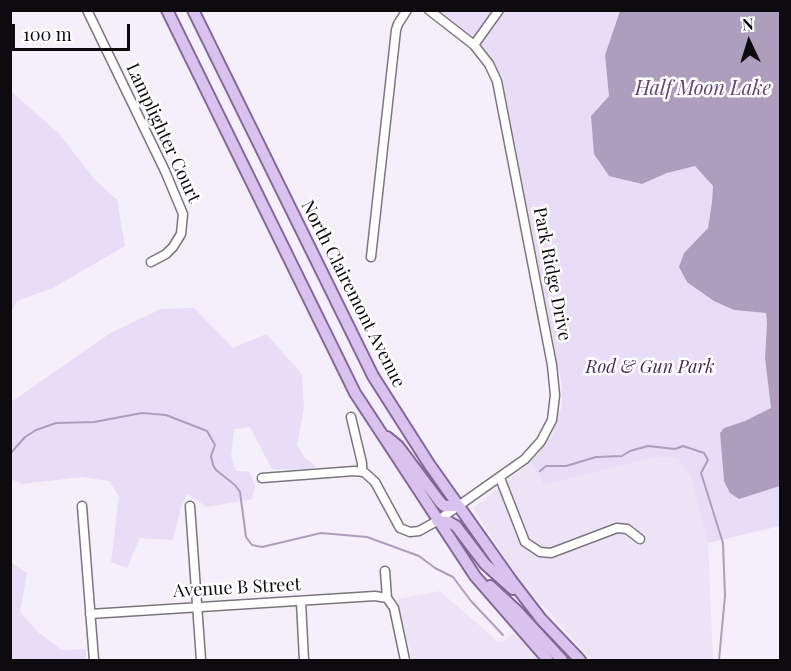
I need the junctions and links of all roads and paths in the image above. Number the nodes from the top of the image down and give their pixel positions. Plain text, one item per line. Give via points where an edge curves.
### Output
1 (87, 10) edge
2 (167, 10) edge
3 (193, 10) edge
4 (406, 10) edge
5 (429, 10) edge
6 (499, 10) edge
7 (474, 45) junction
8 (371, 257) dead end
9 (151, 262) dead end
10 (351, 417) dead end
11 (380, 432) junction
12 (362, 472) junction
13 (262, 478) dead end
14 (500, 478) junction
15 (190, 506) dead end
16 (459, 506) junction
17 (82, 507) dead end
18 (437, 521) junction
19 (640, 539) dead end
20 (471, 570) junction
21 (385, 571) dead end
22 (387, 598) junction
23 (528, 601) junction
24 (301, 602) junction
25 (197, 607) junction
26 (90, 614) junction
27 (94, 660) edge
28 (201, 660) edge
29 (304, 660) edge
30 (405, 660) edge
31 (548, 660) edge
32 (562, 660) edge
33 (580, 660) edge

1 - 9 street, Lamplighter Court via 183,214 181,234 173,247
2 - 11 main road via 355,393
3 - 16 main road, North Clairemont Avenue via 373,376
4 - 8 street via 396,30
5 - 7 street, Park Ridge Drive
6 - 7 street
7 - 14 street, Park Ridge Drive via 489,64 501,95 555,386 554,409 547,431 525,459
10 - 12 street
11 - 16 main road via 399,446 444,506
11 - 18 main road
12 - 13 street
12 - 18 street, Park Ridge Drive via 375,482 400,528 414,532
14 - 16 street, Park Ridge Drive
14 - 19 street via 525,542 540,552 551,553 617,528 627,529
15 - 25 street
16 - 18 street, Park Ridge Drive
16 - 23 main road, North Clairemont Avenue
17 - 26 street
18 - 20 main road
18 - 23 main road via 456,526 486,564
20 - 31 main road
20 - 32 main road via 505,598
21 - 22 street
22 - 24 street, Avenue B Street
22 - 30 street via 394,608
23 - 33 main road, North Clairemont Avenue
24 - 25 street, Avenue B Street
24 - 29 street
25 - 26 street, Avenue B Street
25 - 28 street
26 - 27 street

